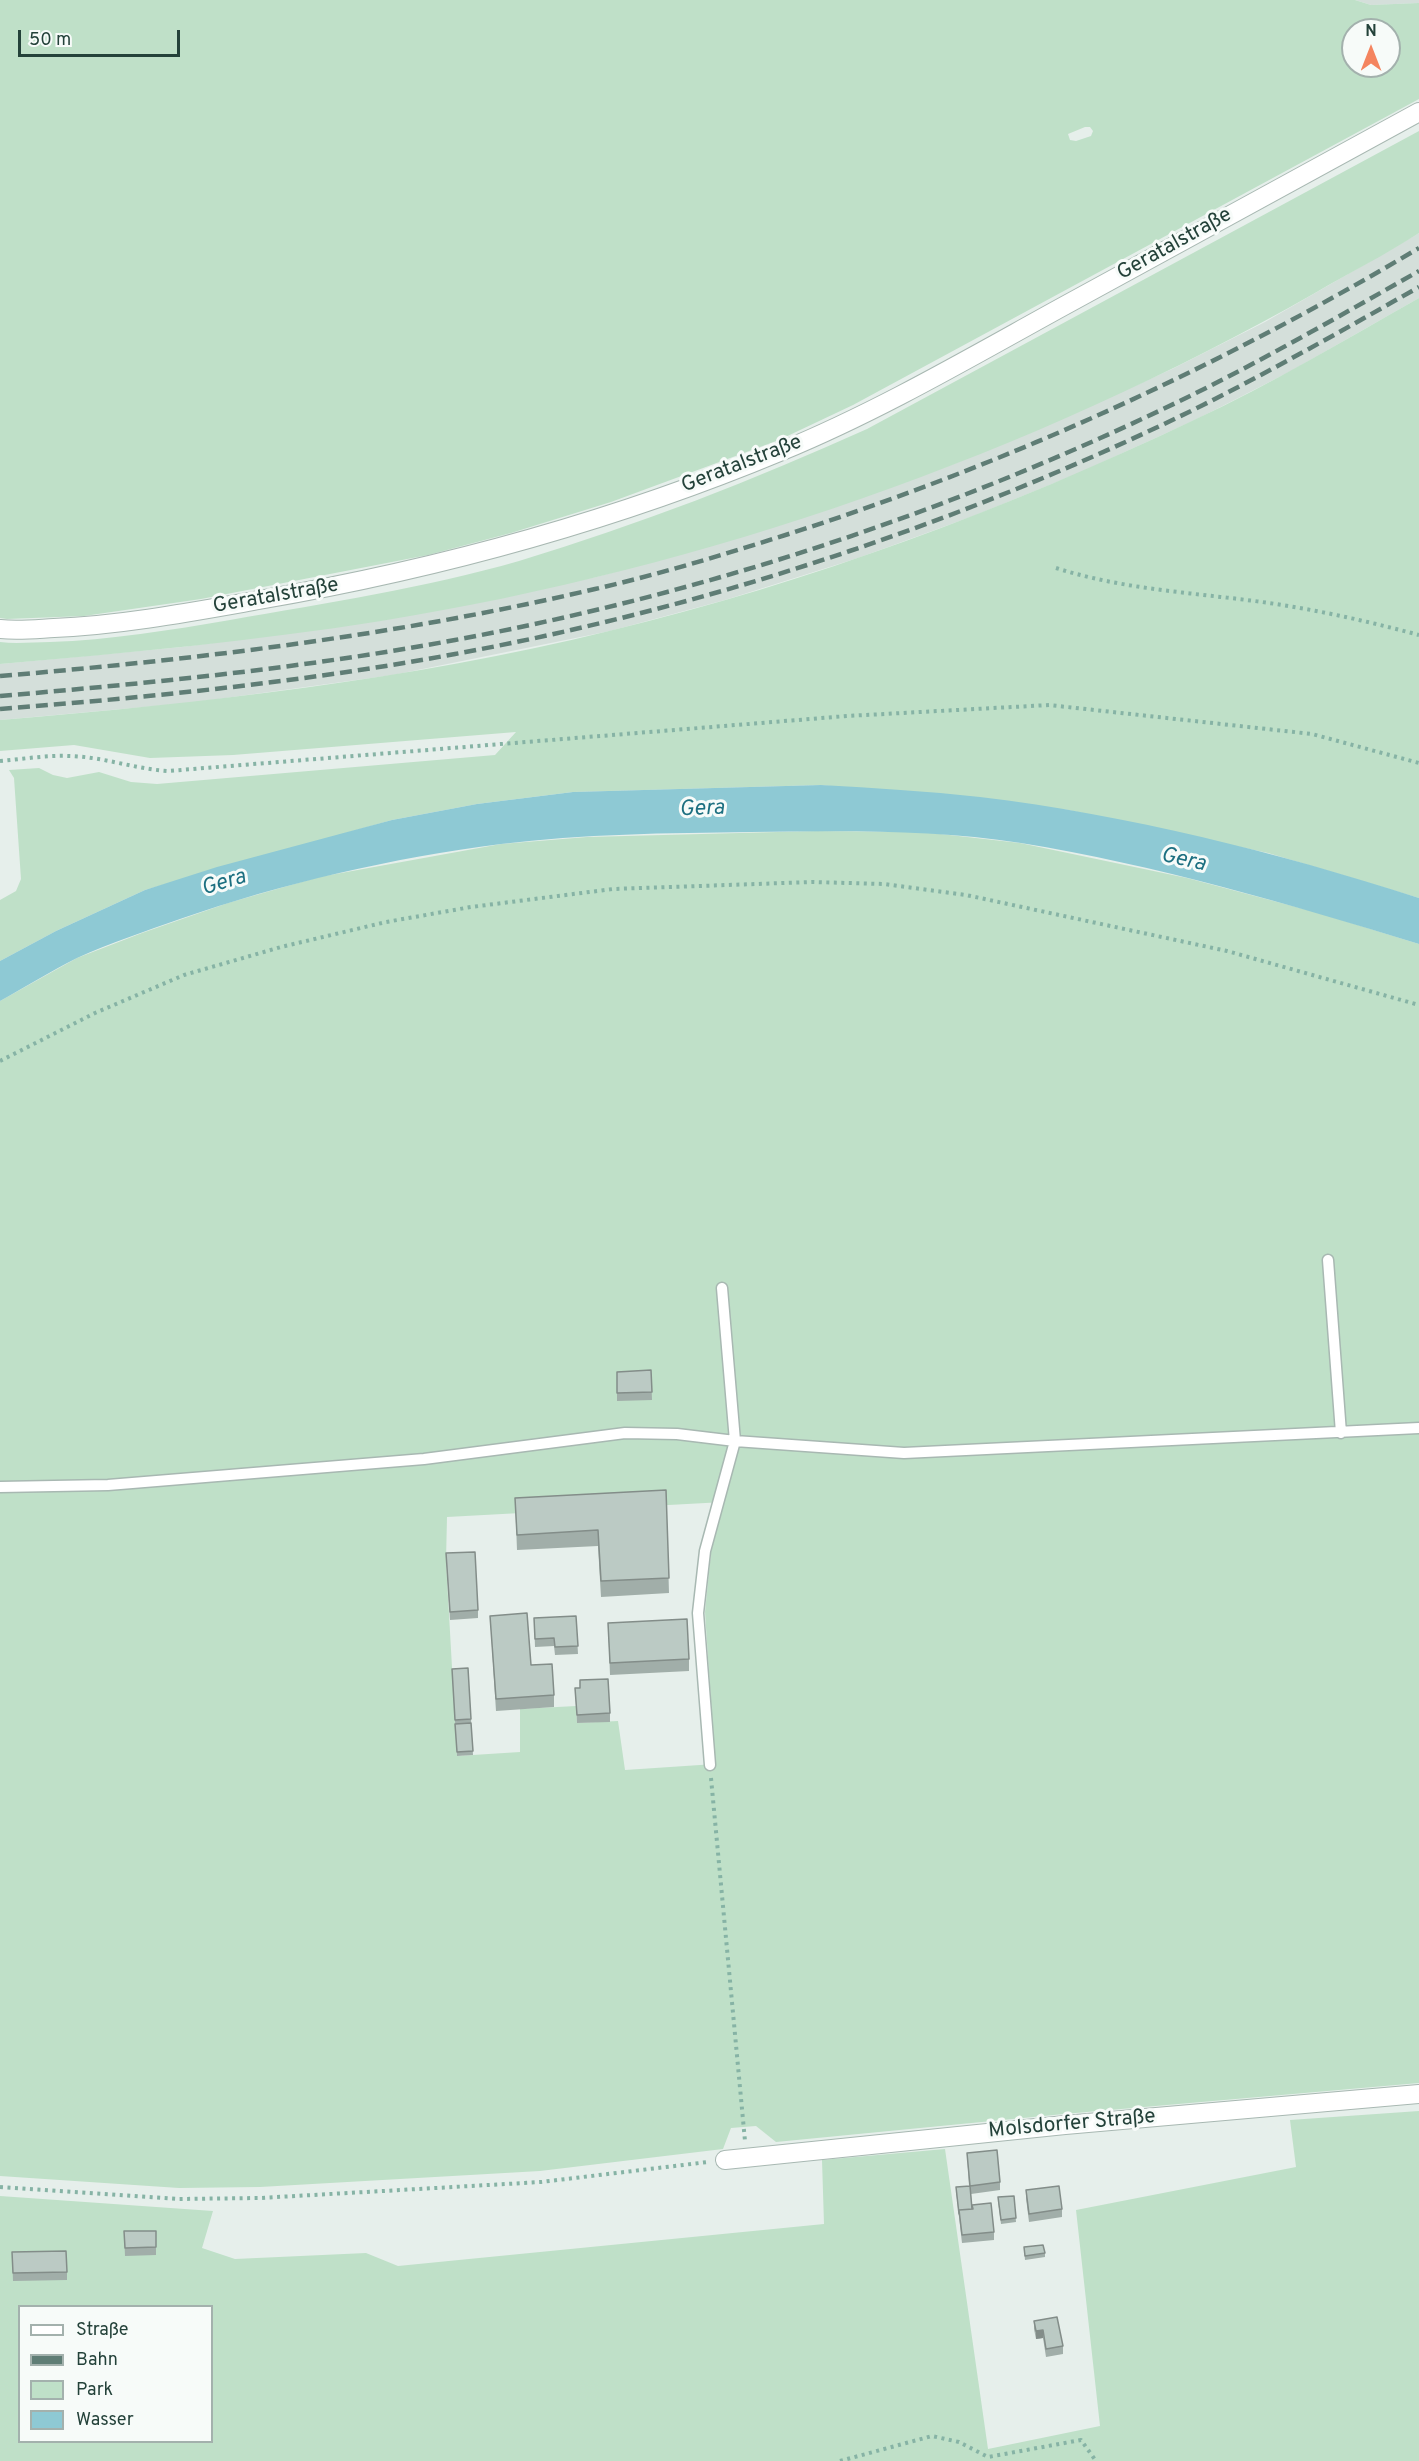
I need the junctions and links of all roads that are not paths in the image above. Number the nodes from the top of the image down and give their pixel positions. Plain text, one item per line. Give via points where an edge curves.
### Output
1 (1419, 112) edge
2 (0, 629) edge
3 (1328, 1260) dead end
4 (722, 1288) dead end
5 (1419, 1428) edge
6 (1341, 1433) junction
7 (735, 1441) junction
8 (0, 1487) edge
9 (710, 1765) road end
10 (1419, 2094) edge
11 (725, 2160) road end

1 - 2 street, Geratalstraße via 900,394 783,450 615,513 514,544 345,585 85,627
3 - 6 lane
4 - 7 lane
5 - 6 lane
6 - 7 lane via 904,1453
7 - 8 lane via 625,1433 424,1459 108,1485
7 - 9 lane via 705,1551 698,1614
10 - 11 street, Molsdorfer Straße

